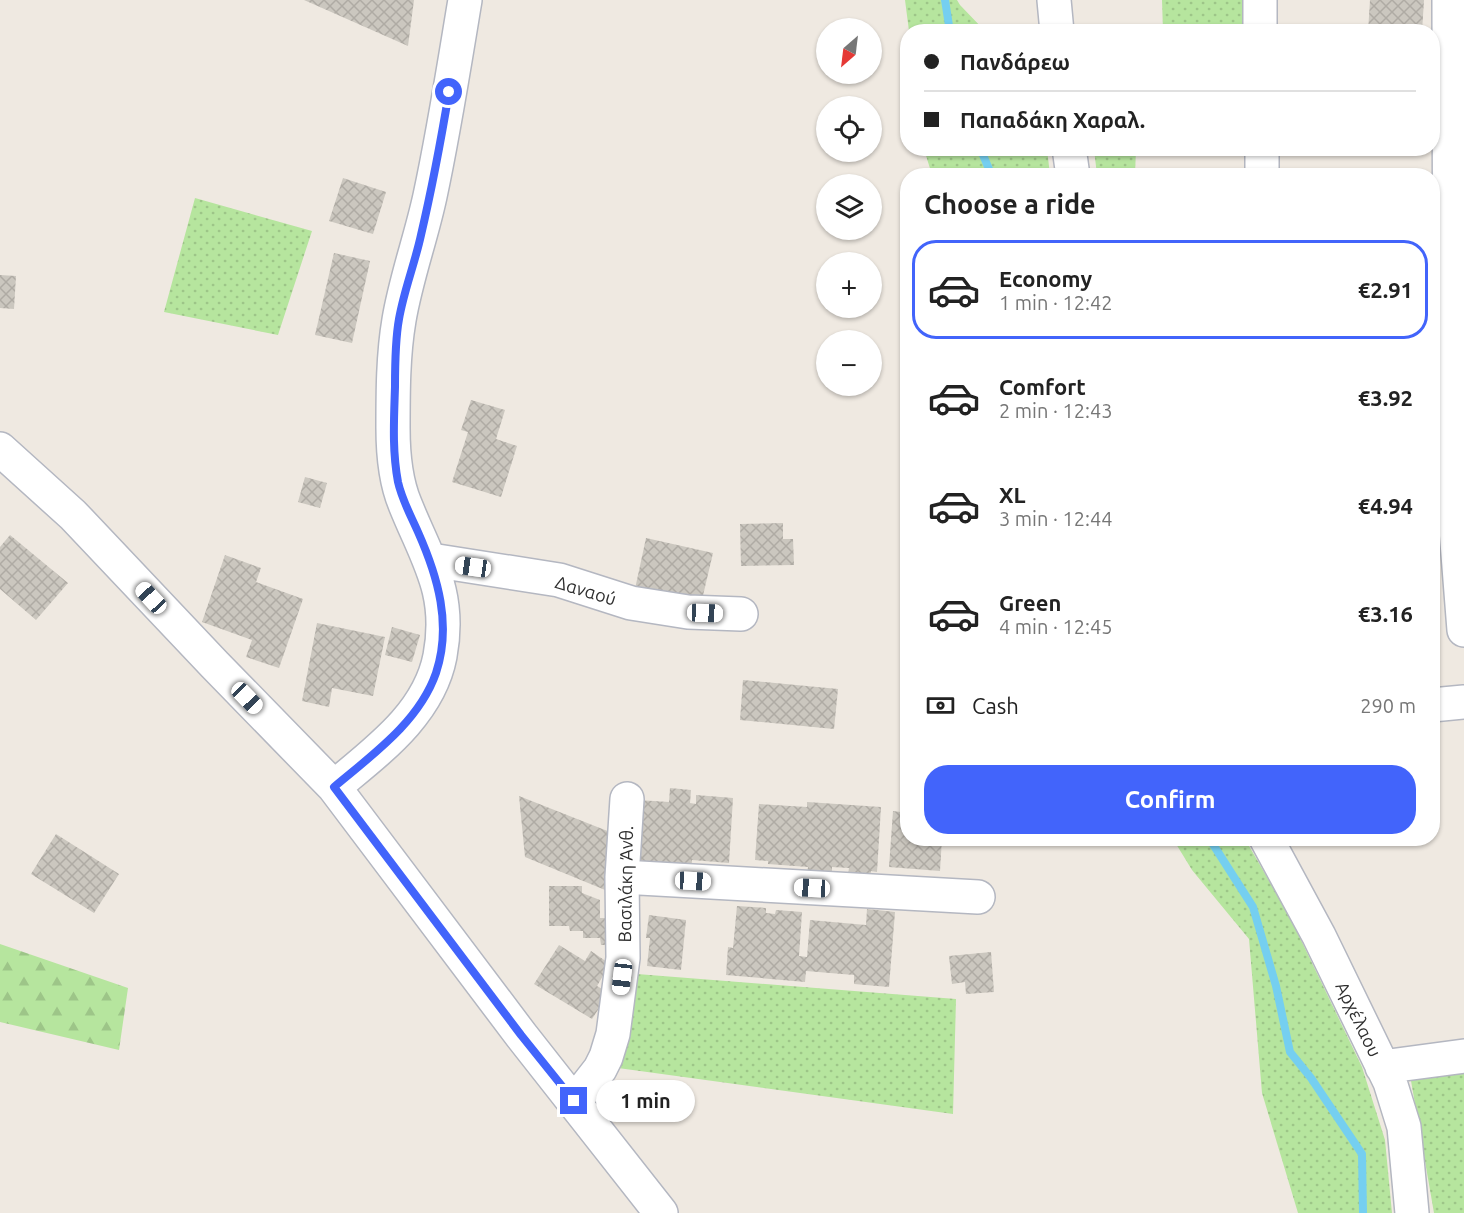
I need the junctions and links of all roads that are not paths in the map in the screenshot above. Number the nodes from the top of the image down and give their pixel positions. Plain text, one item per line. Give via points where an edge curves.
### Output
1 (465, 0) edge
2 (1054, 0) edge
3 (1260, 0) edge
4 (1449, 0) edge
5 (1056, 24) edge
6 (1260, 24) edge
7 (1449, 231) edge
8 (1457, 409) edge
9 (0, 449) edge
10 (1450, 491) edge
11 (431, 560) junction
12 (741, 614) dead end
13 (1464, 630) edge
14 (1464, 702) edge
15 (1440, 704) edge
16 (334, 787) junction
17 (627, 799) dead end
18 (1270, 846) edge
19 (622, 877) junction
20 (978, 897) dead end
21 (1464, 1056) edge
22 (1382, 1066) junction
23 (574, 1101) junction
24 (661, 1213) edge
25 (1412, 1213) edge

1 - 11 street via 440,148 399,320 395,358 393,428 398,484
2 - 5 street
3 - 6 street
4 - 7 street
7 - 8 street
8 - 10 street
9 - 16 street via 73,515
10 - 13 street
11 - 12 street, Δαναού via 559,580 631,603 688,612
11 - 16 street via 443,620 436,673 419,705 397,732
14 - 15 street
16 - 23 street
17 - 19 street, Βασιλάκη Άνθ.
18 - 22 street, Αρχέλαου
19 - 20 street
19 - 23 street, Βασιλάκη Άνθ. via 623,958 613,1034 600,1069
21 - 22 street
22 - 25 street, Αρχέλαου via 1404,1127
23 - 24 street

